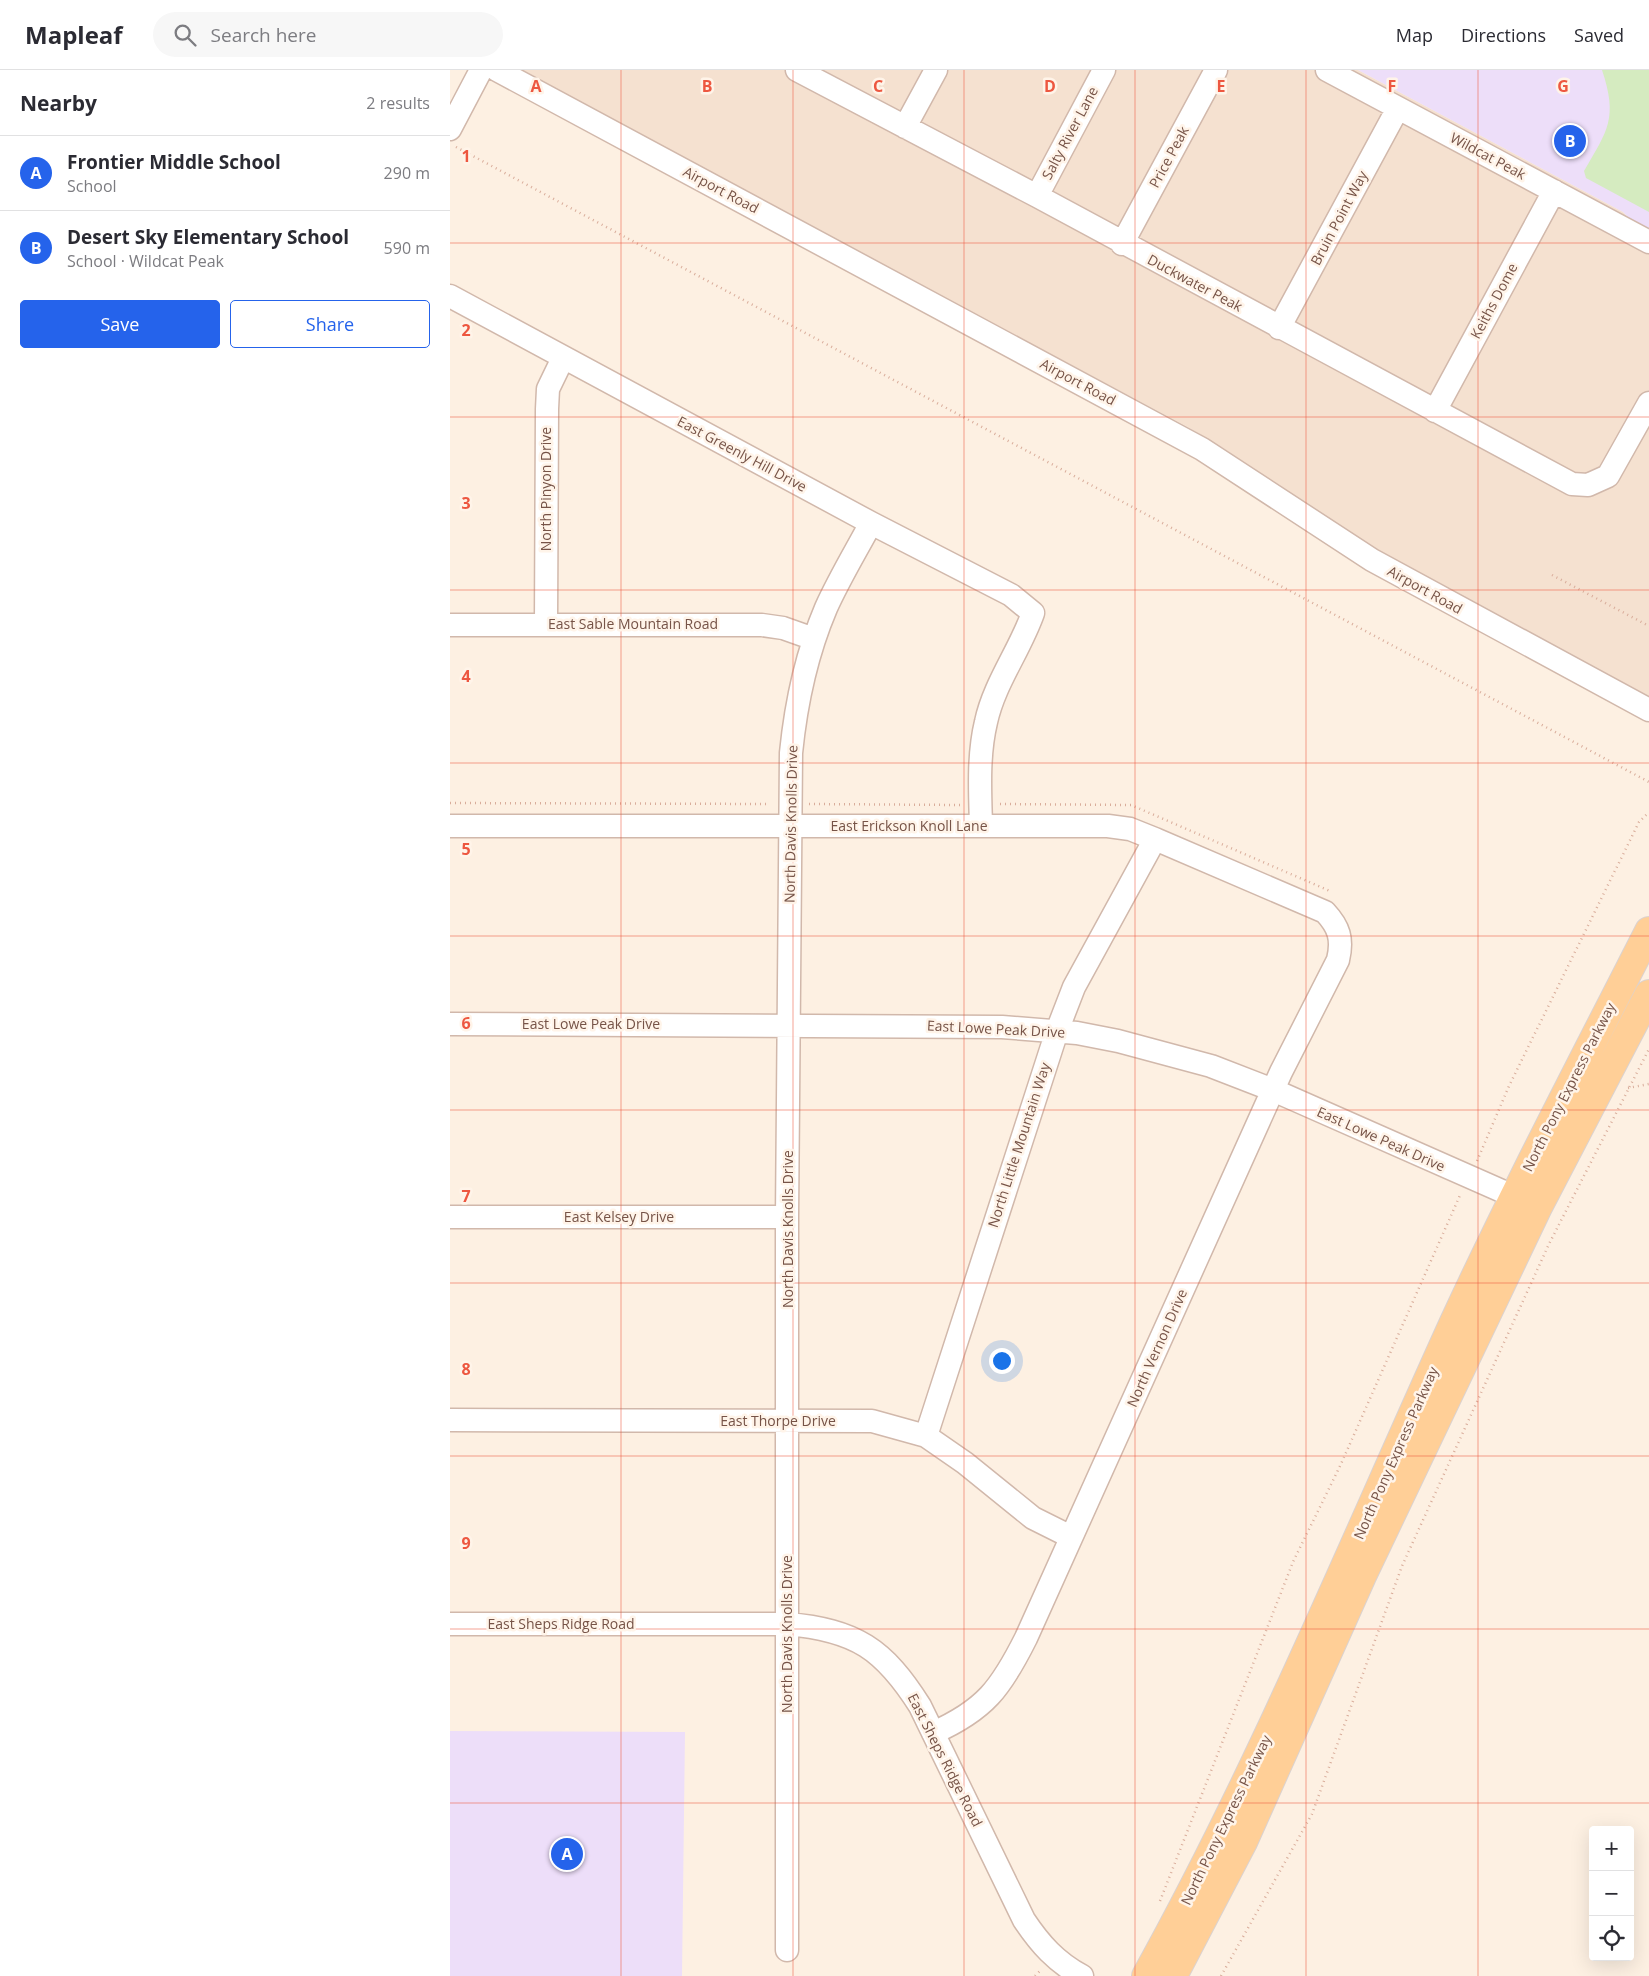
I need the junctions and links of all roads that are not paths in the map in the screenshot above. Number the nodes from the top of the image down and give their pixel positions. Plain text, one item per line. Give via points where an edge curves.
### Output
1 (481, 70) edge
2 (497, 70) edge
3 (797, 70) edge
4 (936, 70) edge
5 (1104, 70) edge
6 (1216, 70) edge
7 (1327, 70) edge
8 (1398, 108) junction
9 (905, 127) junction
10 (450, 129) edge
11 (1554, 191) junction
12 (1037, 196) junction
13 (1649, 242) edge
14 (1122, 244) junction
15 (450, 296) edge
16 (1280, 328) junction
17 (563, 358) junction
18 (1649, 403) edge
19 (1435, 411) junction
20 (871, 523) junction
21 (450, 624) edge
22 (546, 624) junction
23 (814, 639) junction
24 (1649, 710) edge
25 (980, 825) junction
26 (450, 826) edge
27 (790, 827) junction
28 (1155, 839) junction
29 (1649, 931) edge
30 (1340, 933) joint
31 (1649, 994) edge
32 (450, 1024) edge
33 (789, 1024) junction
34 (1057, 1032) junction
35 (1273, 1090) junction
36 (1512, 1196) junction
37 (1538, 1207) junction
38 (450, 1217) edge
39 (787, 1217) junction
40 (450, 1420) edge
41 (788, 1420) junction
42 (926, 1436) junction
43 (1071, 1538) junction
44 (450, 1624) edge
45 (788, 1624) junction
46 (933, 1733) junction
47 (787, 1950) dead end
48 (1082, 1976) edge
49 (1146, 1976) edge
50 (1173, 1976) edge

1 - 10 street
2 - 24 street, Airport Road via 1202,448 1372,560
3 - 9 street, Duckwater Peak
4 - 9 street
5 - 12 street, Salty River Lane
6 - 14 street, Price Peak
7 - 8 street, Wildcat Peak
8 - 11 street, Wildcat Peak
8 - 16 street, Bruin Point Way
9 - 12 street, Duckwater Peak
11 - 13 street, Wildcat Peak
11 - 19 street, Keiths Dome
12 - 14 street, Duckwater Peak
14 - 16 street, Duckwater Peak
15 - 17 street, East Greenly Hill Drive
16 - 19 street, Duckwater Peak
17 - 20 street, East Greenly Hill Drive
17 - 22 street, North Pinyon Drive via 548,389 546,409
18 - 19 street, Duckwater Peak via 1613,470 1595,484 1572,484
20 - 23 street, North Davis Knolls Drive
20 - 25 street, East Greenly Hill Drive via 1011,596 1033,613 986,721 981,752
21 - 22 street, East Sable Mountain Road
22 - 23 street, East Sable Mountain Road via 762,624
23 - 27 street, North Davis Knolls Drive via 794,718
25 - 27 street, East Erickson Knoll Lane
25 - 28 street, East Erickson Knoll Lane via 1108,826 1130,829
26 - 27 street, East Erickson Knoll Lane
27 - 33 street, North Davis Knolls Drive
28 - 30 street, East Erickson Knoll Lane via 1324,912
28 - 34 street, North Little Mountain Way via 1074,987
29 - 36 main road, North Pony Express Parkway
30 - 35 street, North Vernon Drive via 1338,960
31 - 37 main road, North Pony Express Parkway
32 - 33 street, East Lowe Peak Drive
33 - 34 street, East Lowe Peak Drive via 1002,1027
33 - 39 street, North Davis Knolls Drive
34 - 35 street, East Lowe Peak Drive via 1118,1041 1171,1054
34 - 42 street, North Little Mountain Way
35 - 36 street, East Lowe Peak Drive
35 - 43 street, North Vernon Drive
36 - 37 street, East Lowe Peak Drive
36 - 49 main road, North Pony Express Parkway via 1279,1714
37 - 50 main road, North Pony Express Parkway via 1362,1576 1243,1842
38 - 39 street, East Kelsey Drive
39 - 41 street, North Davis Knolls Drive
40 - 41 street, East Thorpe Drive
41 - 42 street, East Thorpe Drive via 872,1421
41 - 45 street, North Davis Knolls Drive
42 - 43 street, East Thorpe Drive via 1033,1518
43 - 46 street, North Vernon Drive via 1010,1670 988,1700 962,1719
44 - 45 street, East Sheps Ridge Road
45 - 46 street, East Sheps Ridge Road via 831,1630 855,1638 877,1653 902,1678
45 - 47 street, North Davis Knolls Drive
46 - 48 street, East Sheps Ridge Road via 1024,1920 1046,1950 1065,1967

